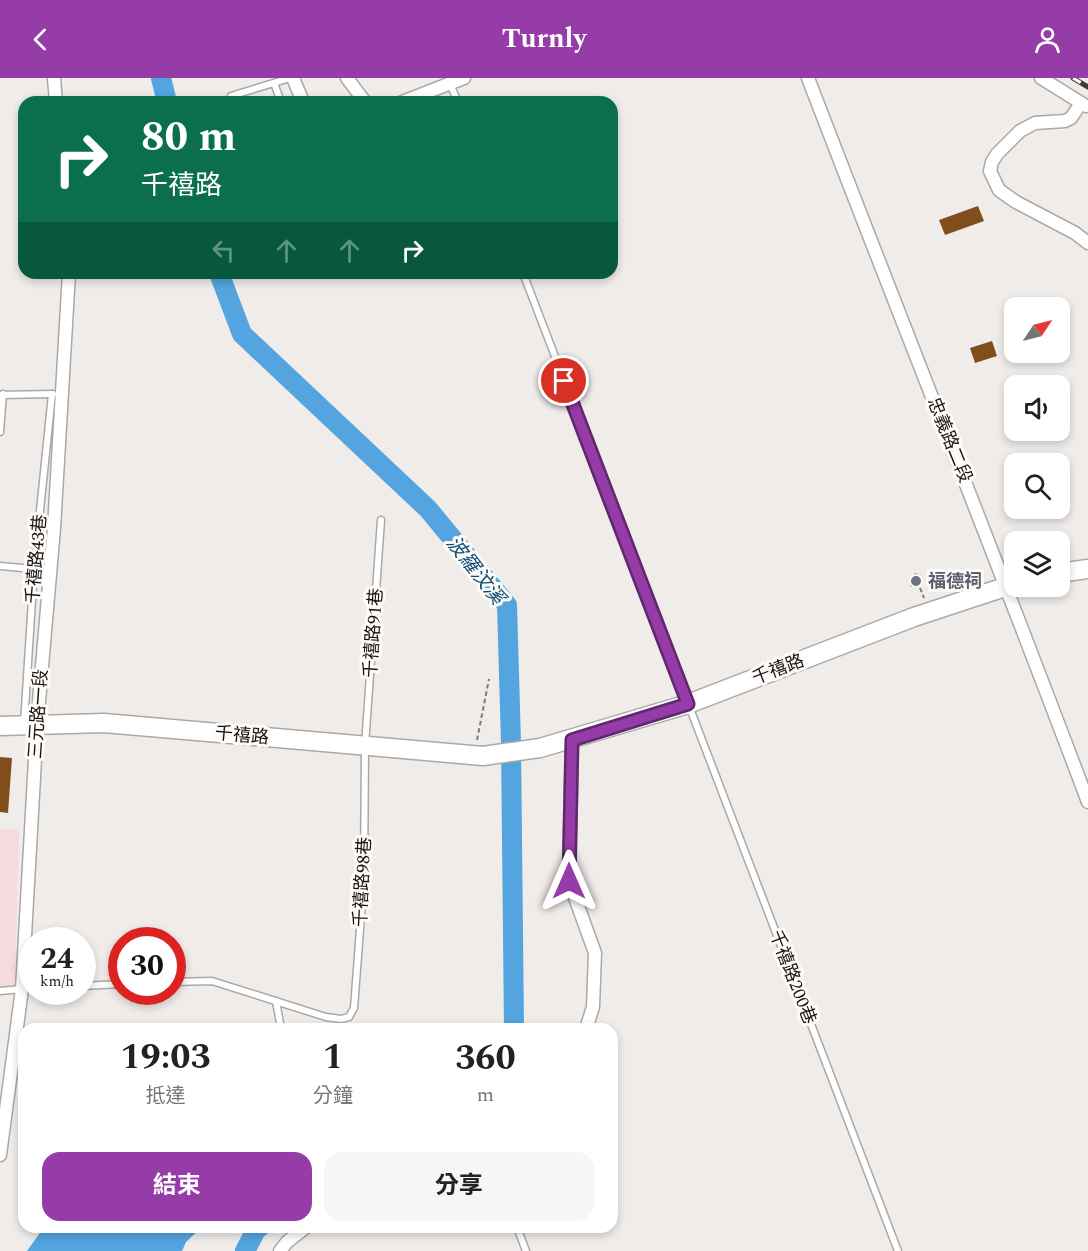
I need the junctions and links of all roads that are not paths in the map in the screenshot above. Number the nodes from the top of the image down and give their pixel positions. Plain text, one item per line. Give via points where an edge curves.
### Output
1 (54, 78) edge
2 (292, 78) edge
3 (347, 78) edge
4 (464, 78) edge
5 (808, 78) edge
6 (1041, 78) edge
7 (274, 83) junction
8 (450, 83) junction
9 (56, 96) edge
10 (231, 96) edge
11 (279, 96) edge
12 (300, 96) edge
13 (360, 96) edge
14 (417, 96) edge
15 (455, 96) edge
16 (1085, 105) edge
17 (1088, 243) edge
18 (68, 279) edge
19 (525, 279) edge
20 (1, 394) edge
21 (57, 394) junction
22 (0, 432) edge
23 (381, 520) dead end
24 (0, 566) edge
25 (1004, 568) edge
26 (34, 569) junction
27 (1088, 569) edge
28 (1070, 571) edge
29 (1004, 587) edge
30 (1015, 597) edge
31 (688, 704) junction
32 (30, 724) junction
33 (0, 726) edge
34 (572, 740) junction
35 (365, 746) junction
36 (1088, 802) edge
37 (28, 927) edge
38 (186, 982) edge
39 (18, 989) edge
40 (0, 991) edge
41 (276, 1001) junction
42 (24, 1005) edge
43 (21, 1023) edge
44 (280, 1023) edge
45 (588, 1023) edge
46 (18, 1044) edge
47 (0, 1155) edge
48 (298, 1233) edge
49 (519, 1233) edge
50 (280, 1251) edge
51 (526, 1251) edge
52 (898, 1251) edge

1 - 9 street
2 - 7 lane
2 - 12 street
3 - 13 street
4 - 8 street
5 - 25 street, 忠義路二段
6 - 16 street
7 - 10 lane
7 - 11 lane
8 - 14 street
8 - 15 lane
16 - 17 street via 1065,121 1035,123 1020,131 997,154 990,171 999,190
18 - 21 street, 三元路一段
19 - 31 lane, 千禧路200巷
20 - 21 lane
20 - 22 lane
21 - 26 lane, 千禧路43巷
21 - 32 street, 三元路一段 via 54,528
23 - 35 lane, 千禧路91巷
24 - 26 lane
26 - 32 lane, 千禧路43巷
27 - 28 street
29 - 31 street, 千禧路 via 914,617
30 - 36 street, 忠義路二段
31 - 34 street, 千禧路
31 - 52 lane, 千禧路200巷
32 - 33 street, 千禧路
32 - 35 street, 千禧路 via 104,723
32 - 37 street, 三元路一段
34 - 35 street, 千禧路 via 479,755
34 - 45 street via 569,881 595,953 593,1007
35 - 41 lane, 千禧路98巷 via 364,877 354,1008 349,1017 341,1019
38 - 41 lane via 212,981
39 - 40 lane
41 - 44 lane
42 - 43 street, 三元路一段
46 - 47 street, 三元路一段
48 - 50 street
49 - 51 lane

